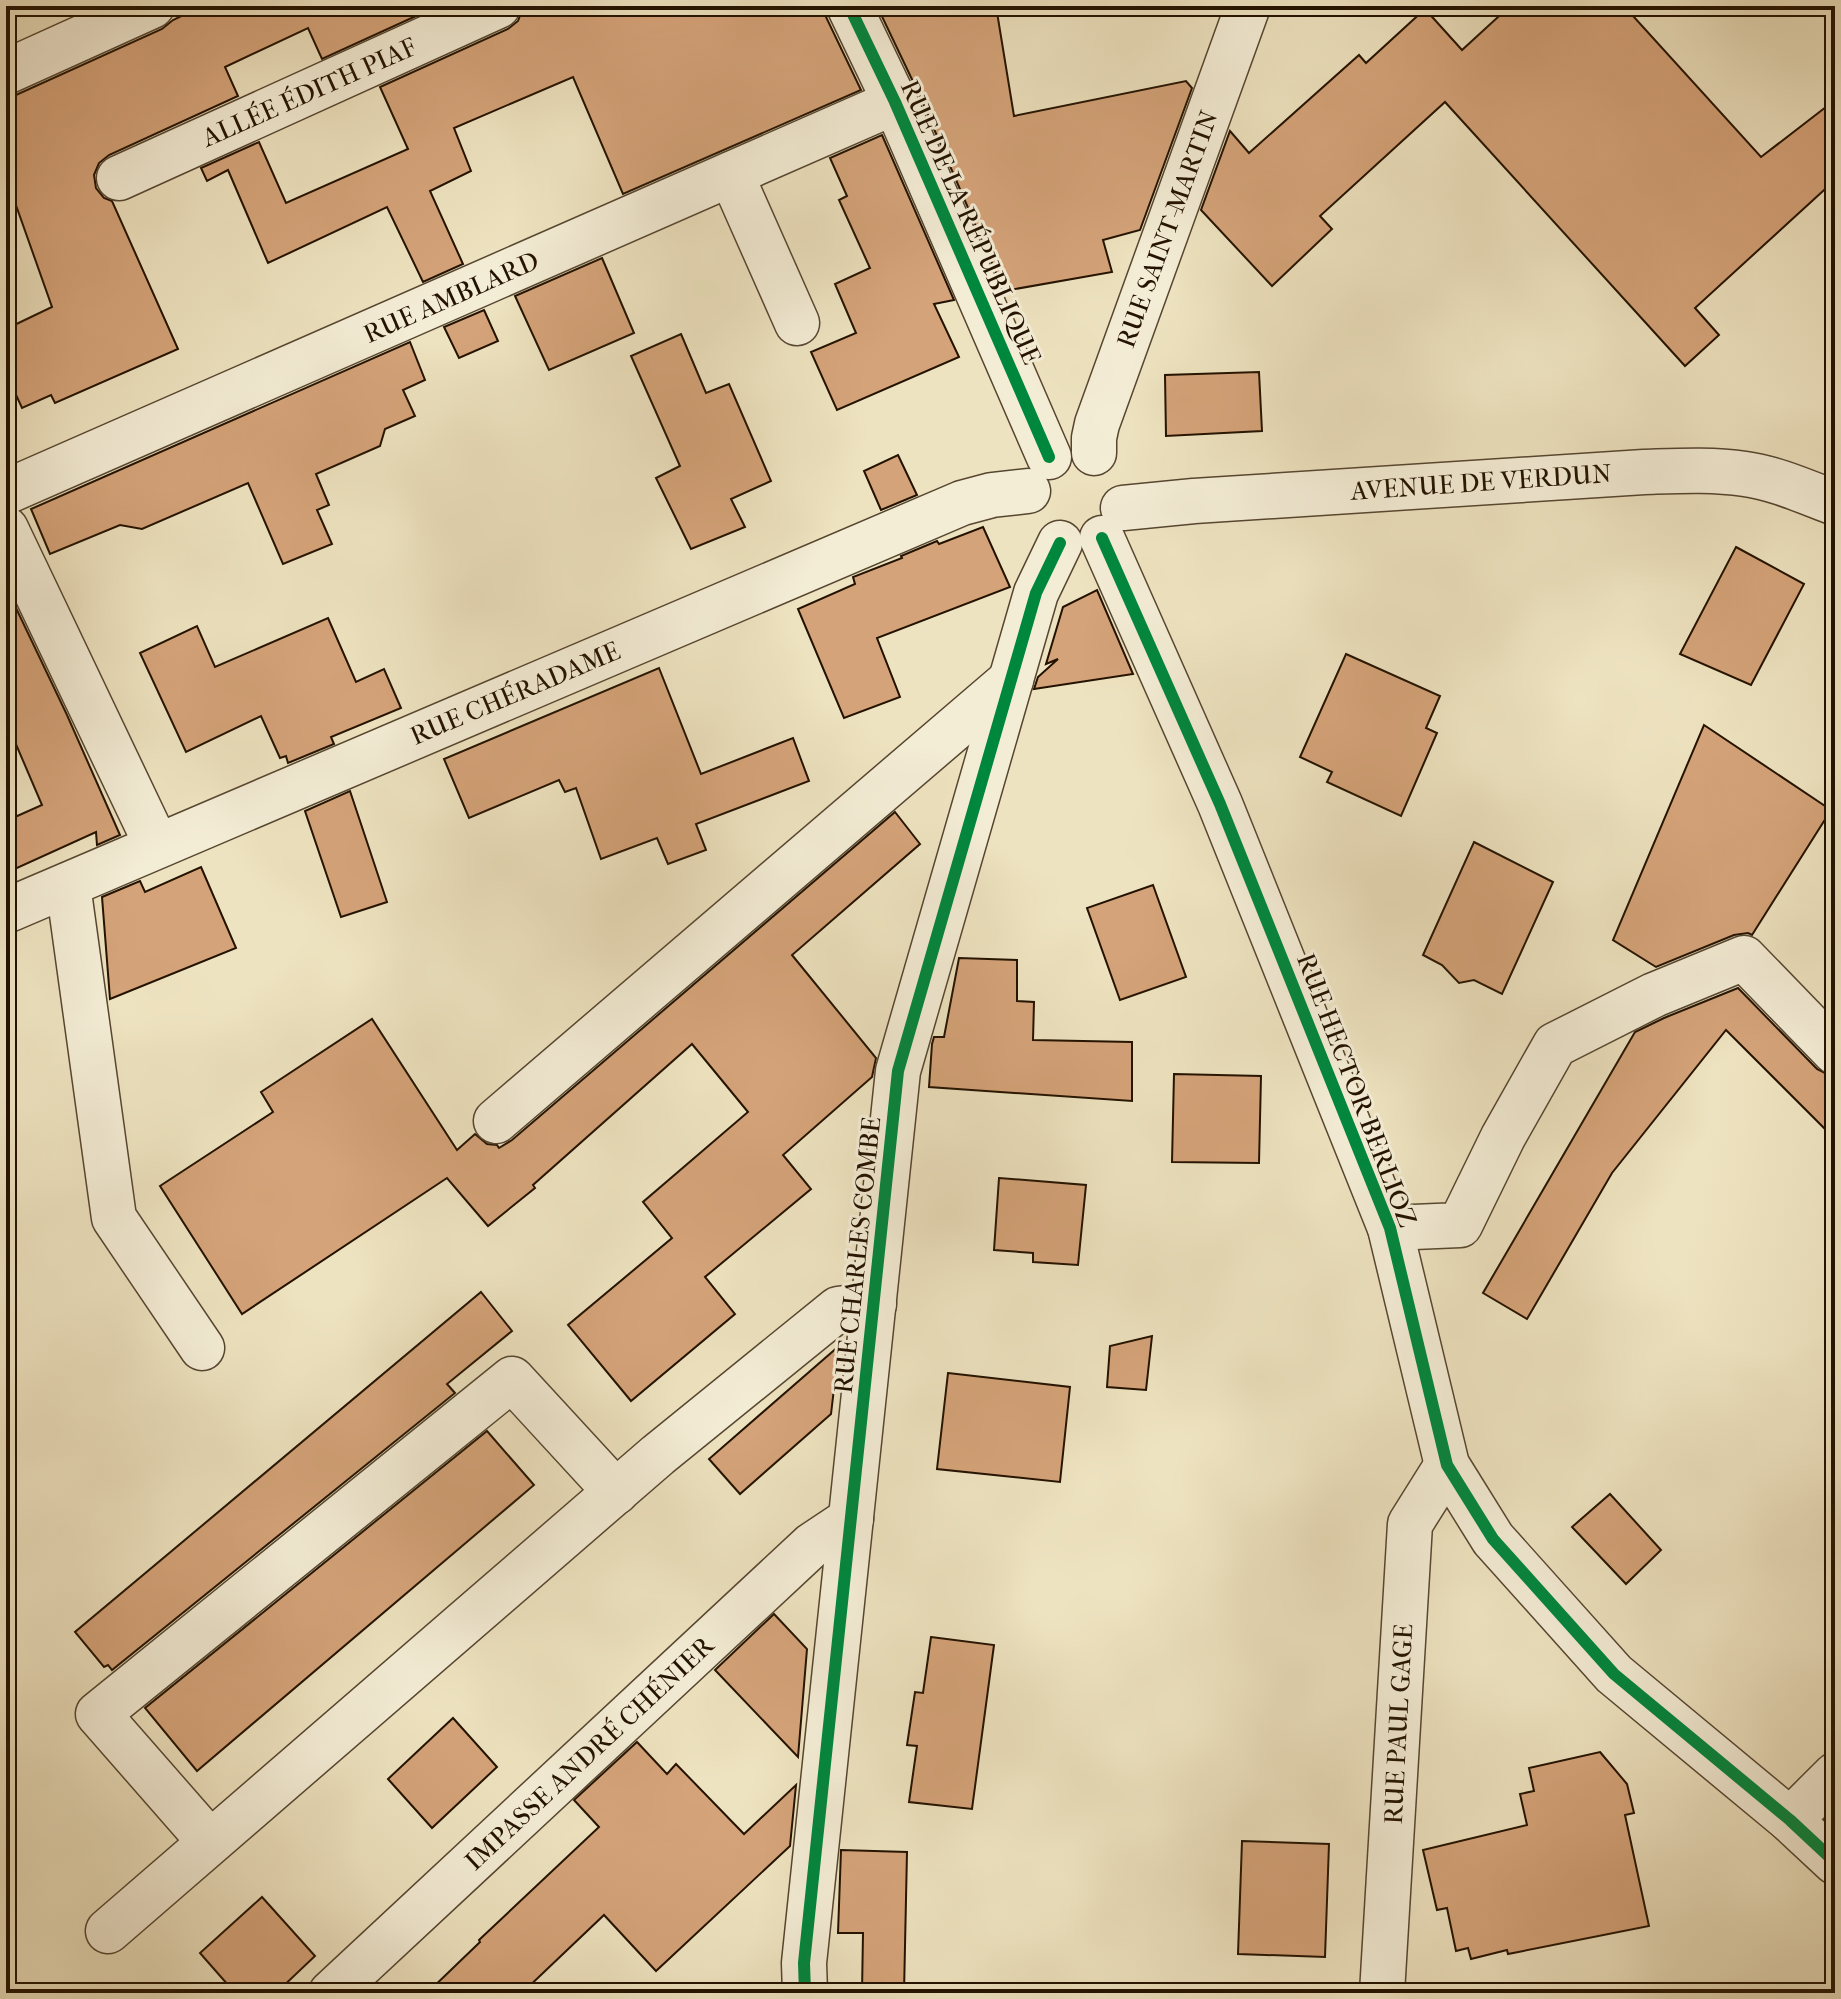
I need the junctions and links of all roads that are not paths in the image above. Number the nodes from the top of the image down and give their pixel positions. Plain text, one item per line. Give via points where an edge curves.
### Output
1 (152, 6) edge
2 (498, 6) edge
3 (849, 6) edge
4 (1248, 6) edge
5 (6, 72) edge
6 (895, 102) junction
7 (731, 174) junction
8 (119, 178) dead end
9 (797, 323) dead end
10 (1094, 453) junction
11 (1039, 474) junction
12 (6, 492) edge
13 (1835, 503) edge
14 (6, 529) edge
15 (1095, 530) junction
16 (1011, 680) junction
17 (157, 846) junction
18 (68, 885) junction
19 (6, 911) edge
20 (1835, 1052) edge
21 (496, 1121) dead end
22 (1390, 1228) junction
23 (874, 1304) junction
24 (202, 1348) dead end
25 (1447, 1465) junction
26 (616, 1492) junction
27 (851, 1519) junction
28 (1835, 1775) edge
29 (1790, 1820) junction
30 (210, 1842) junction
31 (1835, 1862) edge
32 (108, 1931) dead end
33 (331, 1993) edge
34 (805, 1993) edge
35 (1382, 1993) edge

1 - 5 street
2 - 8 street, ALLÉE ÉDITH PIAF
3 - 6 street, RUE DE LA RÉPUBLIQUE
4 - 10 street, RUE SAINT-MARTIN via 1097,424
6 - 7 street, RUE AMBLARD
6 - 11 street, RUE DE LA RÉPUBLIQUE
7 - 9 street
7 - 12 street, RUE AMBLARD
10 - 11 street via 1064,451
10 - 15 street via 1118,475 1123,491
11 - 15 street via 1030,513 1041,532
11 - 17 street, RUE CHÉRADAME
13 - 15 street, AVENUE DE VERDUN via 1748,474 1644,472 1194,501
14 - 17 street
15 - 16 street, RUE CHARLES COMBE via 1036,593
15 - 22 street, RUE HECTOR BERLIOZ via 1220,804
16 - 21 street
16 - 23 street, RUE CHARLES COMBE via 898,1071
17 - 18 street, RUE CHÉRADAME
18 - 19 street, RUE CHÉRADAME
18 - 24 street via 114,1218
20 - 22 street via 1744,958 1654,995 1555,1045 1460,1225
22 - 25 street, RUE HECTOR BERLIOZ
23 - 26 street via 838,1309
23 - 27 street, RUE CHARLES COMBE
25 - 29 street, RUE HECTOR BERLIOZ via 1493,1539 1614,1674
25 - 35 street, RUE PAUL GAGE via 1410,1524
26 - 30 street
26 - 30 street via 512,1379 98,1714
27 - 33 street, IMPASSE ANDRÉ CHÉNIER via 812,1545
27 - 34 street, RUE CHARLES COMBE
28 - 29 street
29 - 31 street, RUE HECTOR BERLIOZ
30 - 32 street

